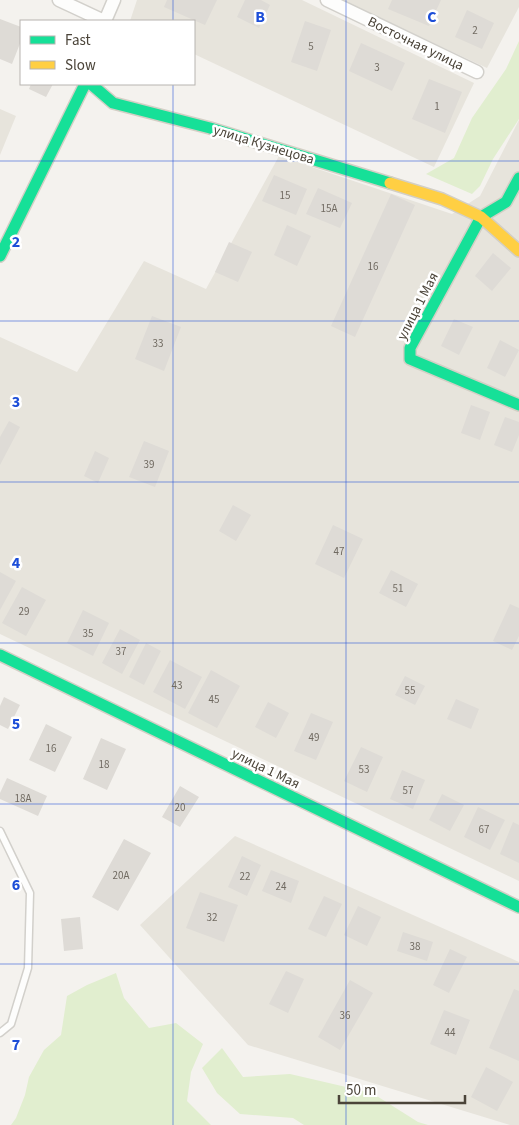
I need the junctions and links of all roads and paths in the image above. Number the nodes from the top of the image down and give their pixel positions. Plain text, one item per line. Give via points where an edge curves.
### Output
1 (59, 0) edge
2 (114, 0) edge
3 (327, 0) edge
4 (102, 20) edge
5 (104, 20) edge
6 (477, 72) dead end
7 (85, 85) edge
8 (92, 85) edge
9 (519, 178) edge
10 (481, 217) junction
11 (519, 251) edge
12 (0, 256) edge
13 (519, 405) edge
14 (0, 656) edge
15 (0, 831) edge
16 (519, 907) edge
17 (0, 1033) edge

1 - 4 street
2 - 5 street
3 - 6 street, Восточная улица
7 - 12 street
8 - 10 street, улица Кузнецова via 113,103 210,128 442,198
9 - 10 street via 506,202
10 - 11 street
10 - 13 street, улица 1 Мая via 410,348 410,359
14 - 16 street, улица 1 Мая
15 - 17 lane via 30,893 28,968 11,1024

